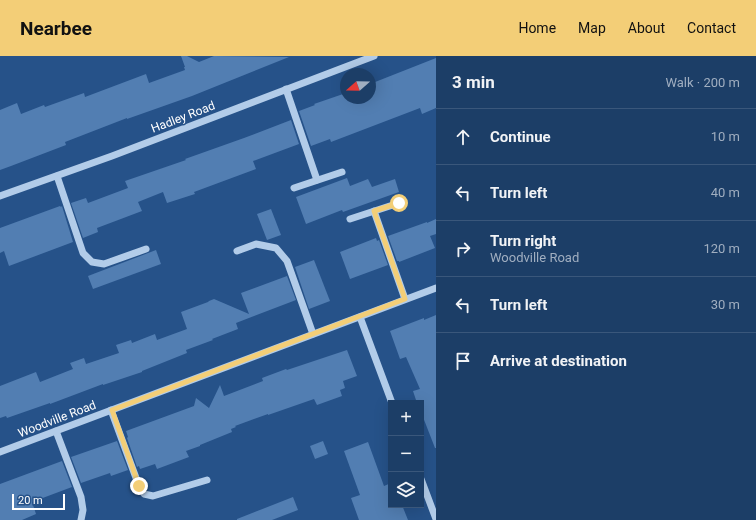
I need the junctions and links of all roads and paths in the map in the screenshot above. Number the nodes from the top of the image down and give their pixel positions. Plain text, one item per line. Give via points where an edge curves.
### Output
1 (374, 56) edge
2 (286, 89) junction
3 (342, 172) dead end
4 (57, 176) junction
5 (317, 180) junction
6 (294, 188) dead end
7 (0, 196) edge
8 (399, 203) dead end
9 (374, 211) junction
10 (350, 219) dead end
11 (146, 249) dead end
12 (237, 251) dead end
13 (436, 288) edge
14 (405, 299) junction
15 (360, 316) junction
16 (313, 334) junction
17 (391, 400) edge
18 (112, 410) junction
19 (56, 431) junction
20 (0, 452) edge
21 (207, 480) dead end
22 (424, 487) edge
23 (436, 519) edge
24 (81, 520) edge

1 - 2 street, Hadley Road
2 - 4 street, Hadley Road
2 - 5 street
3 - 5 street
4 - 7 street, Hadley Road
4 - 11 street via 83,253 92,262 104,264
5 - 6 street
8 - 9 street
9 - 10 street
9 - 14 street
12 - 16 street via 256,244 276,248 287,261
13 - 14 street, Woodville Road
14 - 15 street, Woodville Road
15 - 16 street, Woodville Road
15 - 17 street
16 - 18 street, Woodville Road
18 - 19 street, Woodville Road
18 - 21 street via 144,494 154,496
19 - 20 street, Woodville Road
19 - 24 street via 81,497
22 - 23 street

